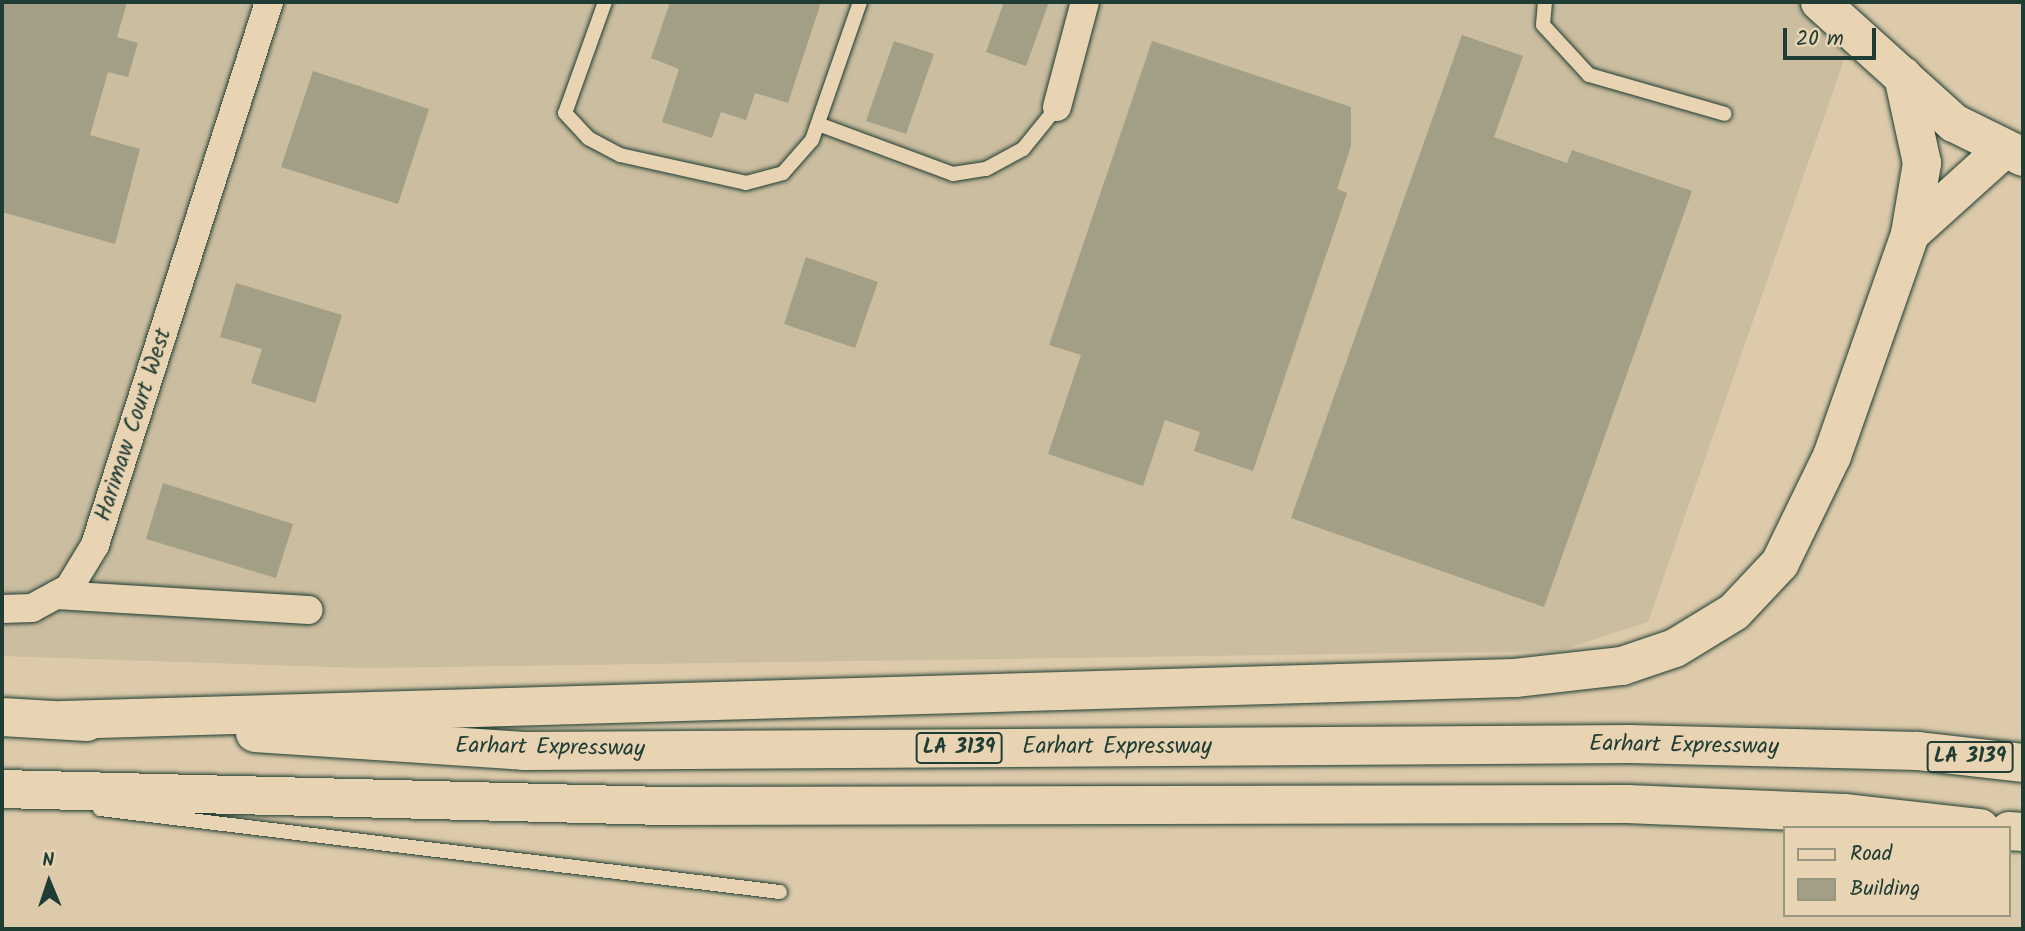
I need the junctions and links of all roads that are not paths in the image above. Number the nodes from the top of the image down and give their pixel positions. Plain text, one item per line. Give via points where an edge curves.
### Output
1 (269, 2) edge
2 (605, 2) edge
3 (860, 2) edge
4 (1084, 2) edge
5 (1545, 2) edge
6 (1820, 2) edge
7 (1903, 76) junction
8 (1057, 107) joint
9 (1725, 114) dead end
10 (818, 124) junction
11 (2013, 154) edge
12 (1910, 234) junction
13 (56, 595) junction
14 (2, 609) edge
15 (309, 610) dead end
16 (2, 717) edge
17 (63, 720) junction
18 (2023, 763) edge
19 (2, 789) edge
20 (2, 797) edge
21 (1962, 826) edge
22 (780, 892) dead end

1 - 13 street, Harimaw Court West via 95,545 69,588
2 - 10 lane via 565,113 588,138 620,155 746,183 783,173
3 - 10 lane
4 - 8 street
5 - 9 lane via 1543,25 1590,75
6 - 7 main road
7 - 11 main road via 1954,123
7 - 12 main road via 1922,163
8 - 10 lane via 1023,149 986,169 953,174
11 - 12 main road
12 - 17 main road via 1832,456 1780,563 1734,612 1675,648 1622,666 1515,678 1362,684
13 - 14 street via 32,608
13 - 15 street
16 - 17 main road, Earhart Expressway / LA 3139
17 - 18 main road, Earhart Expressway / LA 3139 via 523,751 1616,744 1917,751
19 - 21 main road via 664,806 1627,804 1844,813
20 - 22 lane

